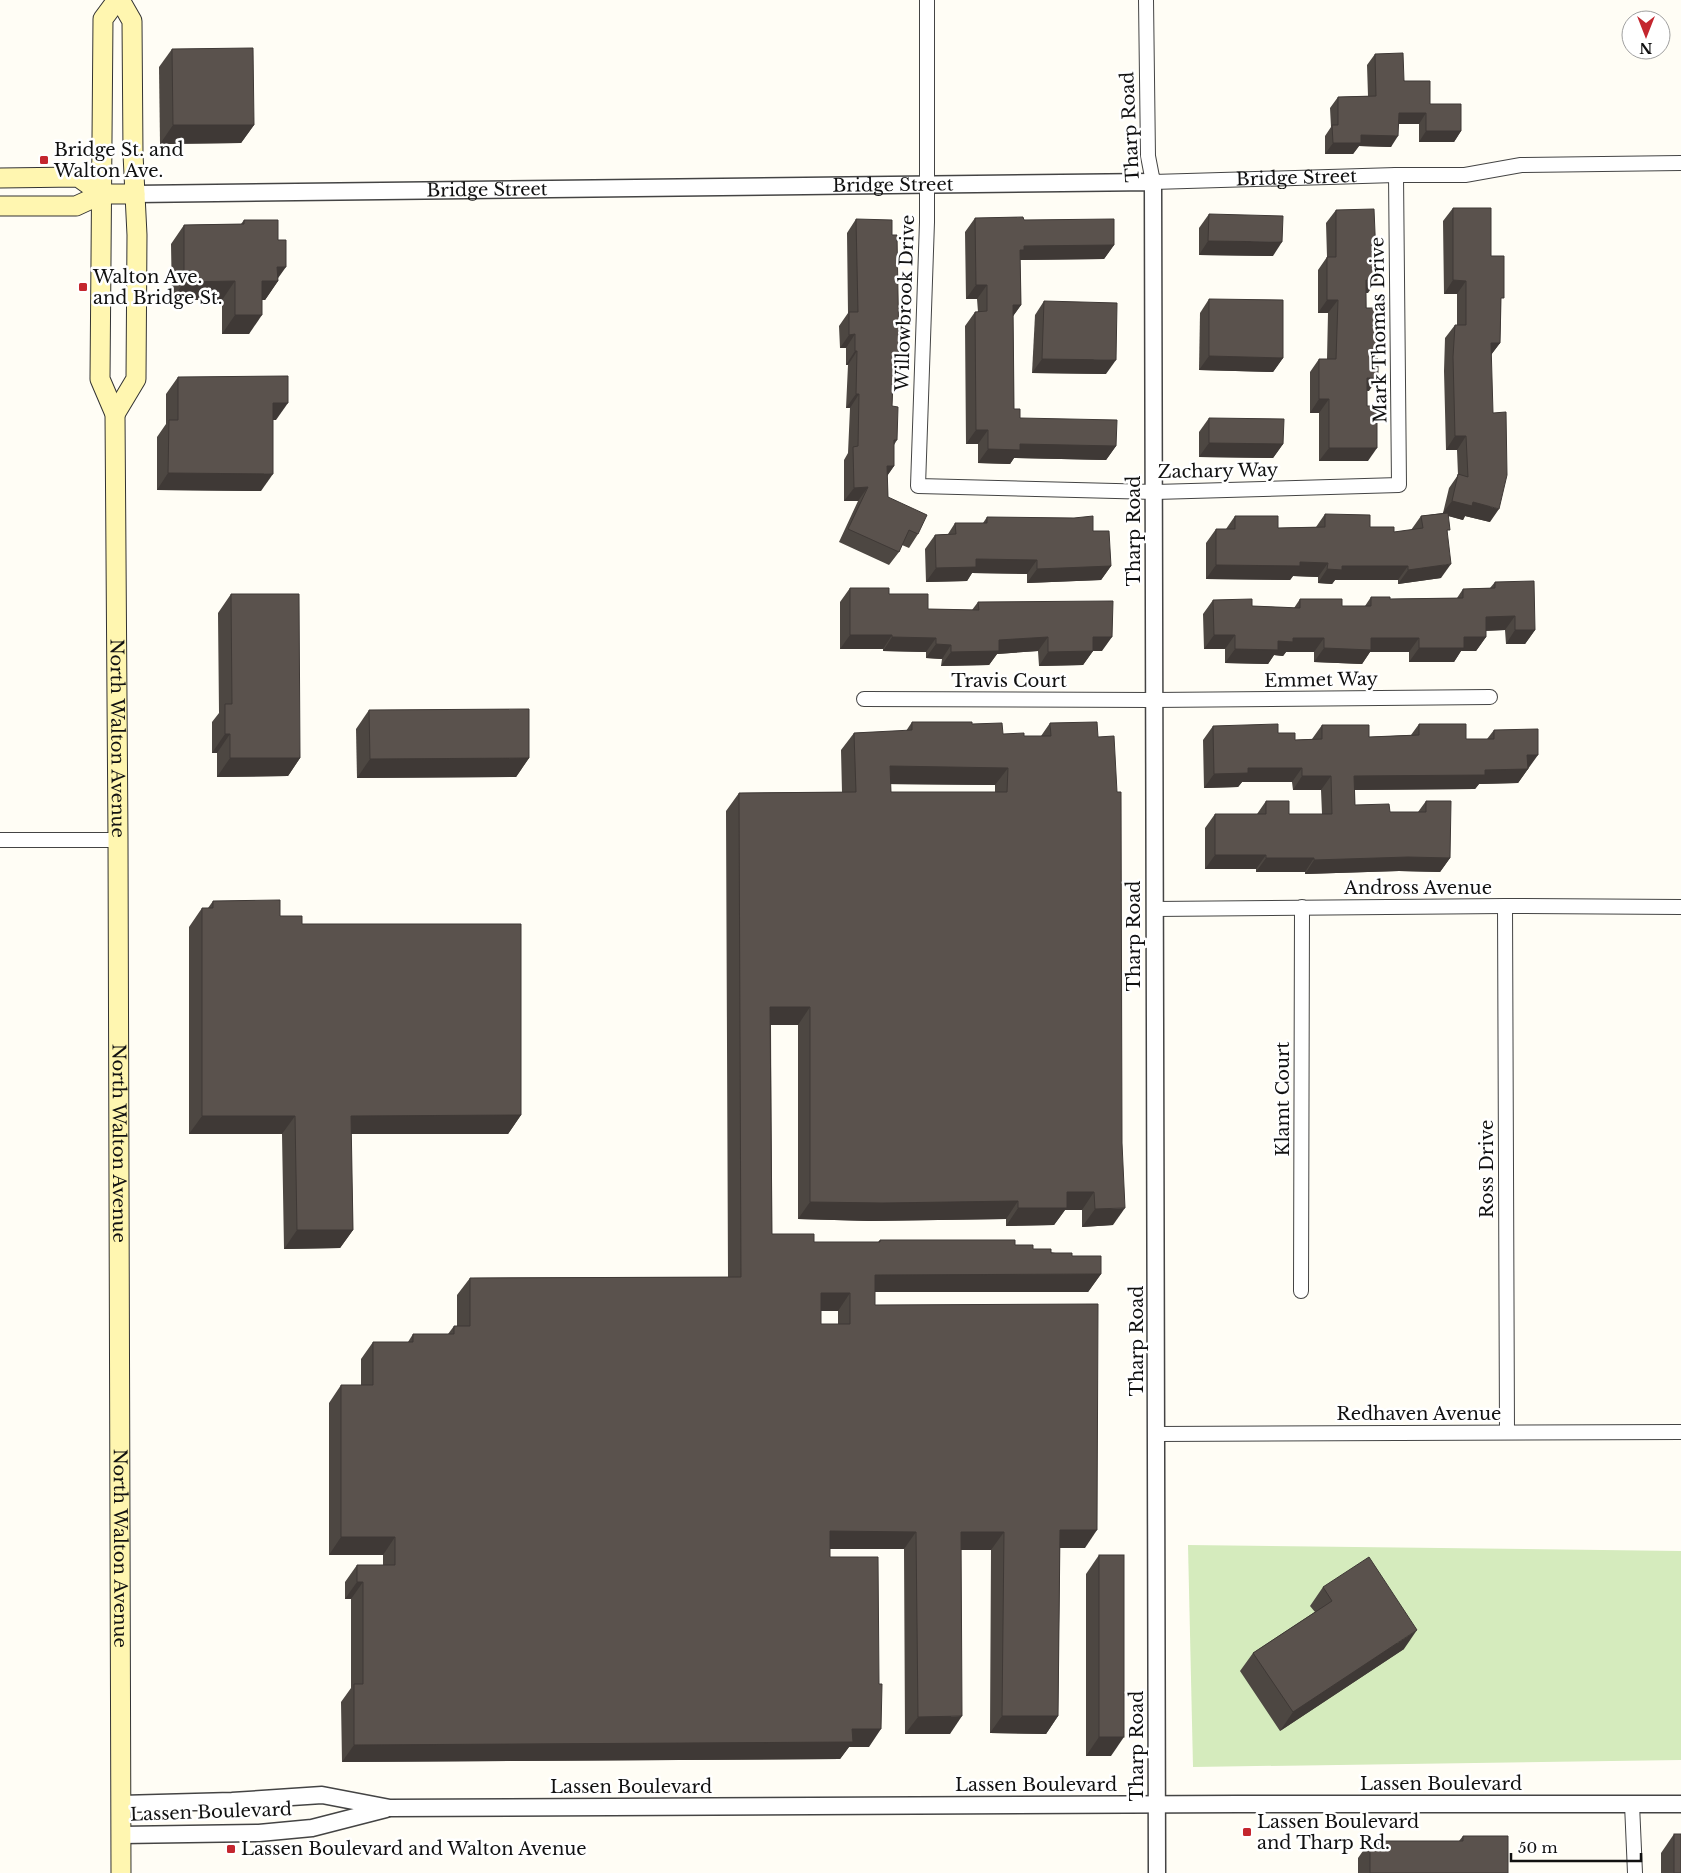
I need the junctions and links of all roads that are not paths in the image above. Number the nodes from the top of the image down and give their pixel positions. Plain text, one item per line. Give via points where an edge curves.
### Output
1 (118, 0) edge
2 (927, 0) edge
3 (1146, 0) edge
4 (1681, 164) edge
5 (1396, 175) junction
6 (0, 178) edge
7 (1153, 182) junction
8 (927, 185) junction
9 (102, 194) junction
10 (135, 194) junction
11 (0, 206) edge
12 (115, 414) junction
13 (1399, 485) joint
14 (918, 486) joint
15 (1155, 492) junction
16 (1490, 697) dead end
17 (864, 699) dead end
18 (1153, 700) junction
19 (0, 840) edge
20 (118, 840) junction
21 (1504, 906) junction
22 (1302, 907) junction
23 (1681, 907) edge
24 (1154, 909) junction
25 (1301, 1291) dead end
26 (1507, 1432) junction
27 (1681, 1432) edge
28 (1157, 1434) junction
29 (121, 1804) junction
30 (1158, 1804) junction
31 (1632, 1804) junction
32 (1681, 1804) edge
33 (390, 1808) junction
34 (120, 1835) junction
35 (121, 1873) edge
36 (1157, 1873) edge
37 (1635, 1873) edge

1 - 9 main road, North Walton Avenue via 103,19
1 - 10 main road, North Walton Avenue via 132,21
2 - 8 street, Willowbrook Drive
3 - 7 street, Tharp Road via 1148,156
4 - 5 street, Bridge Street via 1521,165 1465,174
5 - 7 street, Bridge Street
5 - 13 street, Mark Thomas Drive
6 - 9 main road via 78,177
7 - 8 street, Bridge Street
7 - 15 street, Tharp Road
8 - 10 street, Bridge Street
8 - 14 street, Willowbrook Drive
9 - 10 main road, Bridge Street
9 - 11 main road, Bridge Street via 76,206
9 - 12 main road, North Walton Avenue via 100,378
10 - 12 main road, North Walton Avenue via 136,379
12 - 20 main road, North Walton Avenue
13 - 15 street, Zachary Way
14 - 15 street, Zachary Way
15 - 18 street, Tharp Road
16 - 18 street, Emmet Way
17 - 18 street, Travis Court
18 - 24 street, Tharp Road
19 - 20 street
20 - 29 main road, North Walton Avenue
21 - 22 street, Andross Avenue
21 - 23 street, Andross Avenue
21 - 26 street, Ross Drive
22 - 24 street, Andross Avenue
22 - 25 street, Klamt Court
24 - 28 street, Tharp Road
26 - 27 street, Redhaven Avenue
26 - 28 street, Redhaven Avenue
28 - 30 street, Tharp Road
29 - 33 street, Lassen Boulevard via 322,1795
29 - 34 main road, North Walton Avenue
30 - 31 street, Lassen Boulevard
30 - 33 street, Lassen Boulevard
30 - 36 street, Tharp Road
31 - 32 street, Lassen Boulevard
31 - 37 street
33 - 34 street, Lassen Boulevard via 312,1828
34 - 35 main road, North Walton Avenue

